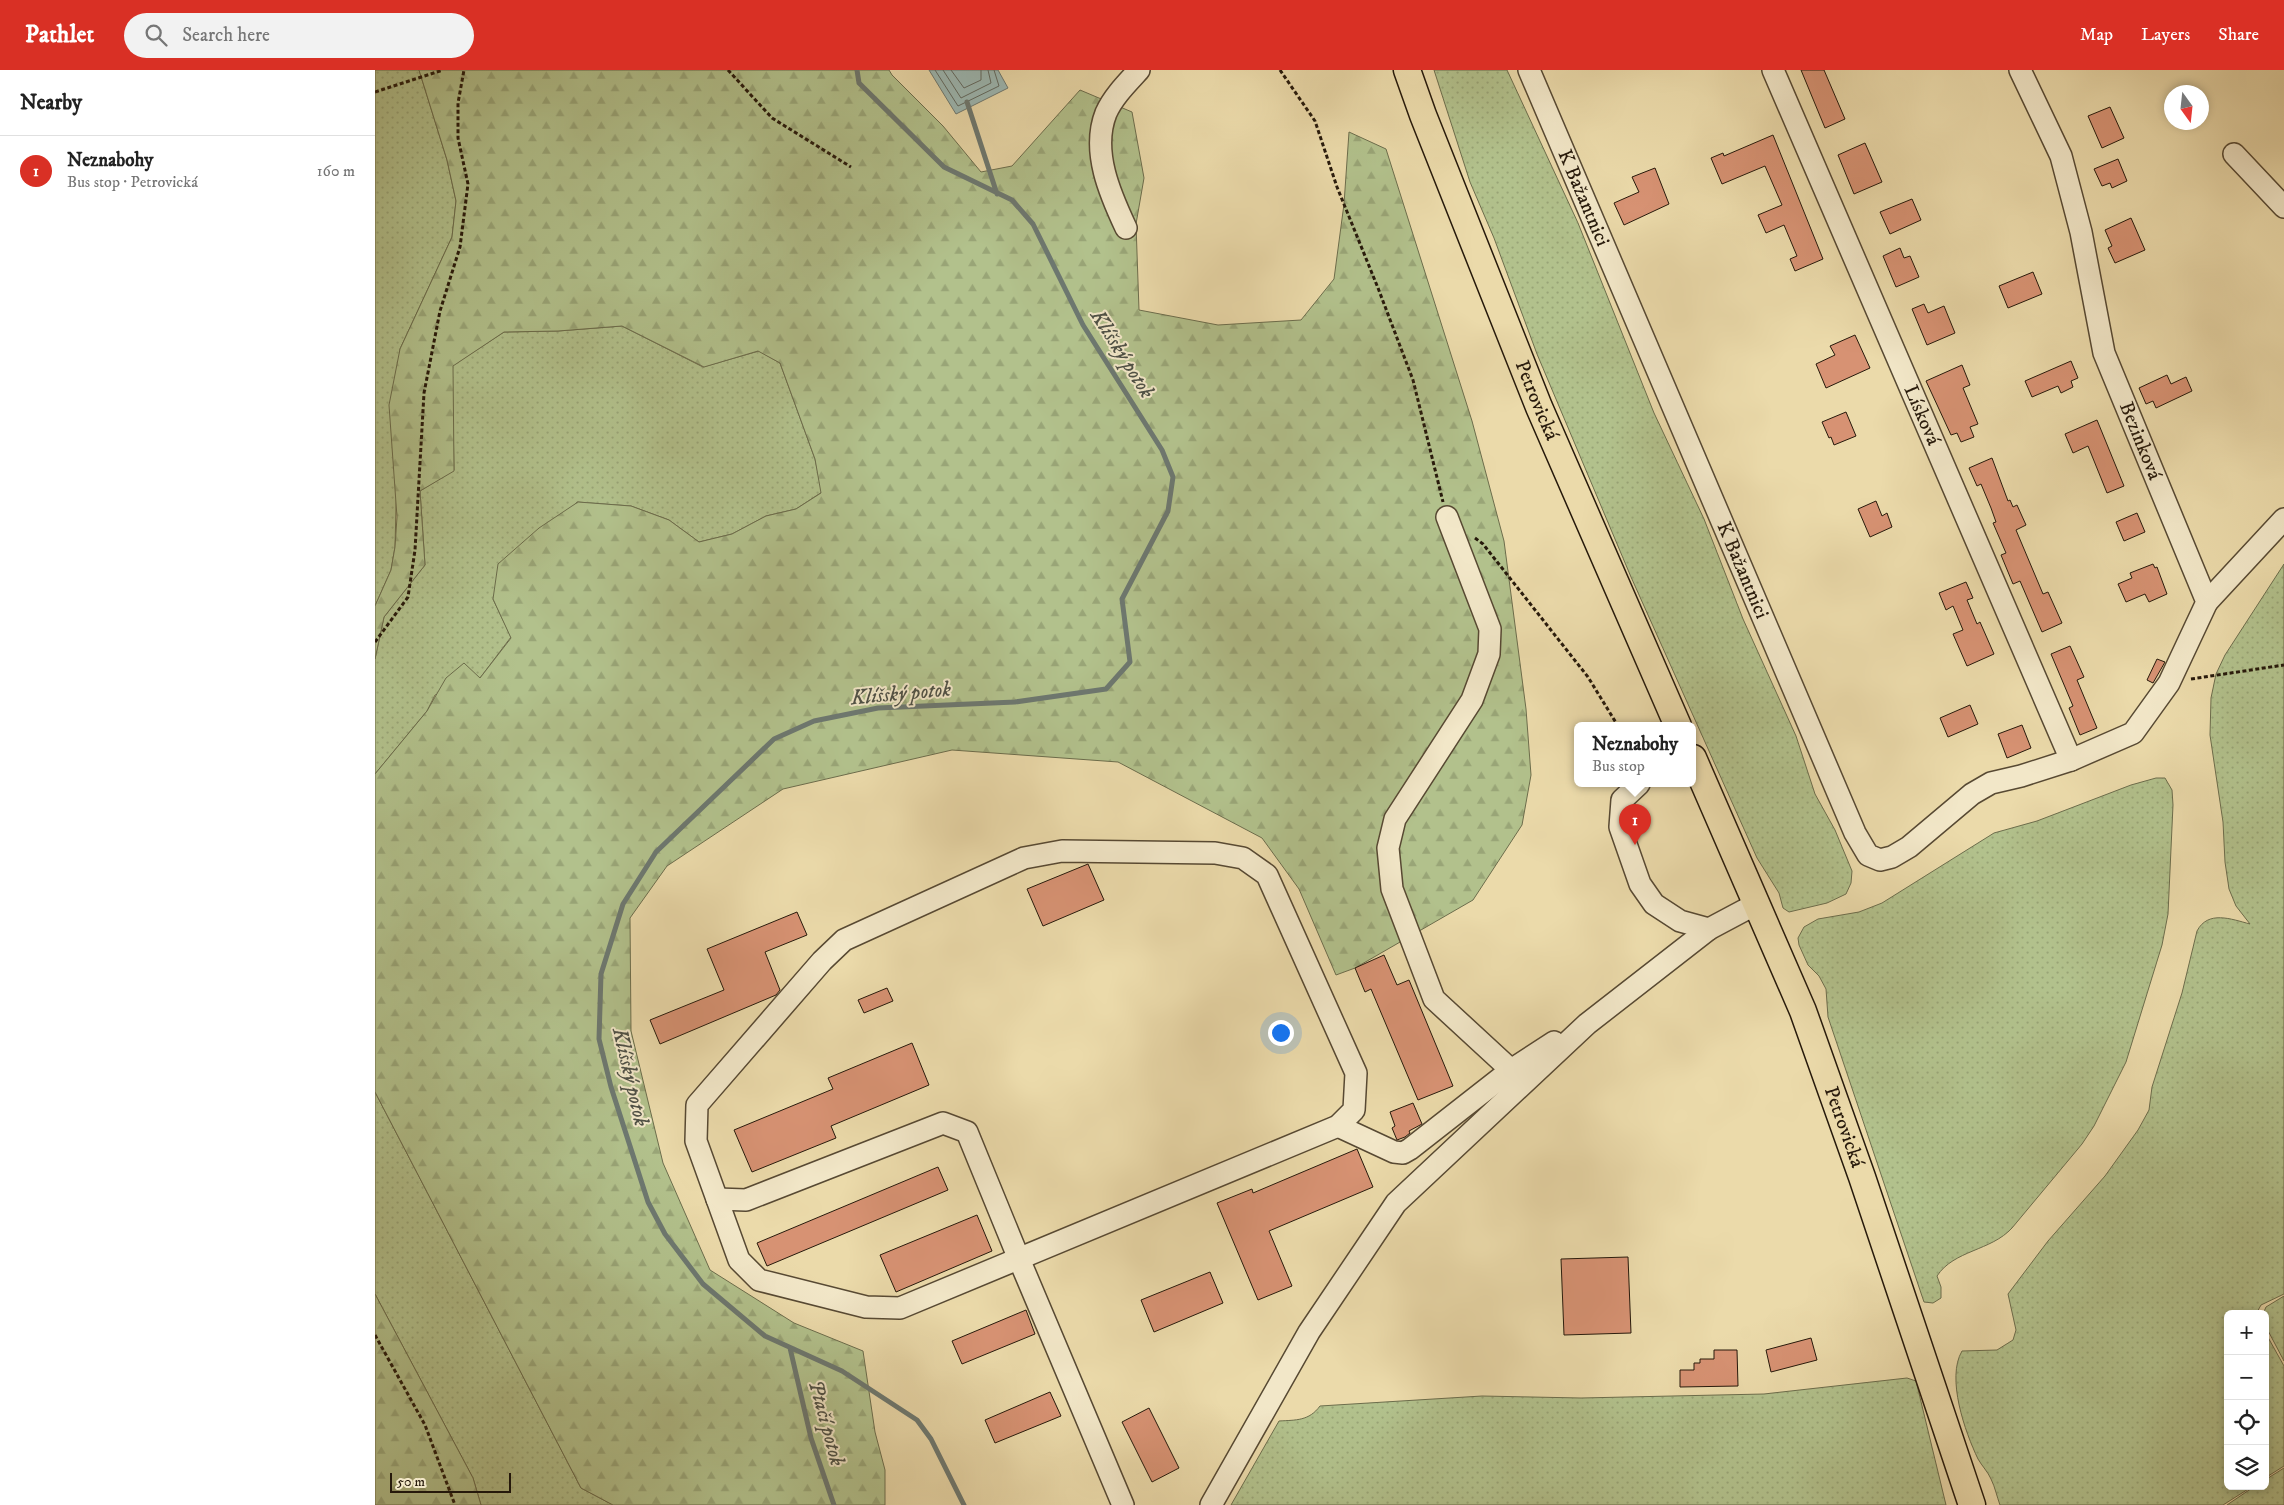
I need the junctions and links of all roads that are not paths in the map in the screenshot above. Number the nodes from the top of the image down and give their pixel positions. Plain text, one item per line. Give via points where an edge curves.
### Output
1 (1139, 70) edge
2 (1407, 70) edge
3 (1529, 70) edge
4 (1773, 70) edge
5 (2020, 70) edge
6 (2234, 154) dead end
7 (2284, 207) edge
8 (1126, 228) dead end
9 (1447, 517) road end
10 (2284, 519) edge
11 (2207, 602) junction
12 (1676, 722) edge
13 (2071, 760) junction
14 (1696, 769) edge
15 (1636, 787) edge
16 (1756, 904) junction
17 (1709, 929) junction
18 (1587, 1024) junction
19 (1511, 1070) junction
20 (1338, 1126) junction
21 (717, 1200) junction
22 (1019, 1260) junction
23 (1123, 1505) edge
24 (1211, 1505) edge
25 (1972, 1505) edge

1 - 8 street via 1113,100 1103,126 1106,180
2 - 12 main road, Petrovická via 1539,407
3 - 13 street, K Bažantnici via 1855,834 1868,855 1881,860 1892,857 1909,847 1972,794 1991,783
4 - 13 street, Lísková
5 - 11 street, Bezinková via 2061,156 2081,232 2104,353
6 - 7 street
9 - 19 street via 1489,629 1489,654 1472,700 1395,819 1387,848 1392,889 1434,999
10 - 11 street
11 - 13 street via 2169,683 2133,733
14 - 16 main road, Petrovická
15 - 17 street via 1622,800 1619,827 1640,884 1654,904 1680,921
16 - 17 street
16 - 25 main road, Petrovická via 1803,1011
17 - 18 street
18 - 19 street
18 - 24 street via 1396,1203 1309,1332
19 - 20 street via 1403,1153 1394,1152
20 - 21 street via 1354,1110 1356,1073 1267,875 1243,858 1215,853 1062,851 1024,858 844,940 822,961 697,1105 696,1141
20 - 22 street
21 - 22 street via 739,1260 759,1280 866,1307 899,1308
21 - 22 street via 746,1200 943,1123 967,1132
22 - 23 street

